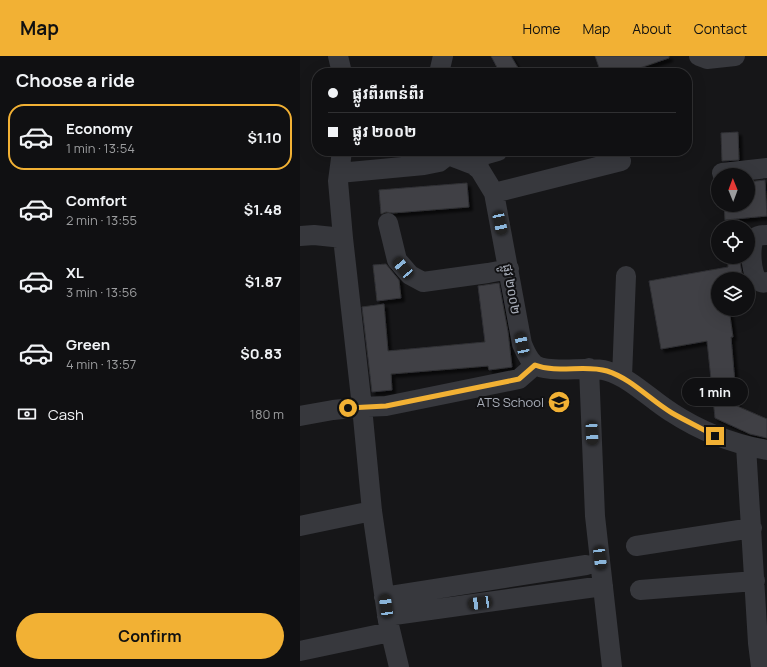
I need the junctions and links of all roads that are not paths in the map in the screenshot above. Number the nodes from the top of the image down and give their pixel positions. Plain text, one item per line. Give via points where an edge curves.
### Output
1 (338, 56) edge
2 (443, 56) edge
3 (699, 56) edge
4 (735, 56) edge
5 (341, 68) edge
6 (440, 68) edge
7 (341, 156) edge
8 (444, 156) edge
9 (453, 156) edge
10 (484, 156) edge
11 (621, 161) dead end
12 (474, 165) junction
13 (767, 168) edge
14 (755, 169) edge
15 (339, 173) junction
16 (494, 193) junction
17 (388, 223) dead end
18 (767, 235) edge
19 (300, 236) edge
20 (343, 238) junction
21 (509, 269) junction
22 (626, 276) dead end
23 (767, 282) edge
24 (535, 365) junction
25 (589, 368) junction
26 (622, 378) junction
27 (362, 407) junction
28 (300, 416) edge
29 (746, 446) junction
30 (767, 450) edge
31 (372, 511) junction
32 (300, 526) edge
33 (757, 538) edge
34 (636, 546) dead end
35 (586, 565) dead end
36 (755, 581) junction
37 (603, 586) junction
38 (640, 590) dead end
39 (387, 615) junction
40 (300, 651) edge
41 (399, 667) edge
42 (612, 667) edge
43 (761, 667) edge

1 - 5 street
2 - 6 street
3 - 4 street via 707,59
7 - 15 street
8 - 15 street via 439,162 424,165
9 - 12 street
10 - 12 street
11 - 16 street
12 - 16 street, ផ្លូវ ២០០២
13 - 14 street
15 - 20 street
16 - 21 street, ផ្លូវ ២០០២
17 - 21 street via 397,260 410,275 423,282
18 - 23 street via 754,238 751,246 757,280
19 - 20 street
20 - 27 street
21 - 24 street, ផ្លូវ ២០០២ via 522,344 525,353
22 - 26 street
24 - 25 street via 549,369
24 - 27 street via 519,379 386,406
25 - 26 street via 606,371
25 - 37 street via 595,516
26 - 29 street via 671,412 715,436
27 - 28 street
27 - 31 street
29 - 30 street
29 - 33 street
31 - 32 street
31 - 39 street
33 - 34 street
33 - 36 street
35 - 39 street
36 - 38 street
36 - 43 street
37 - 39 street
37 - 42 street
39 - 40 street
39 - 41 street

